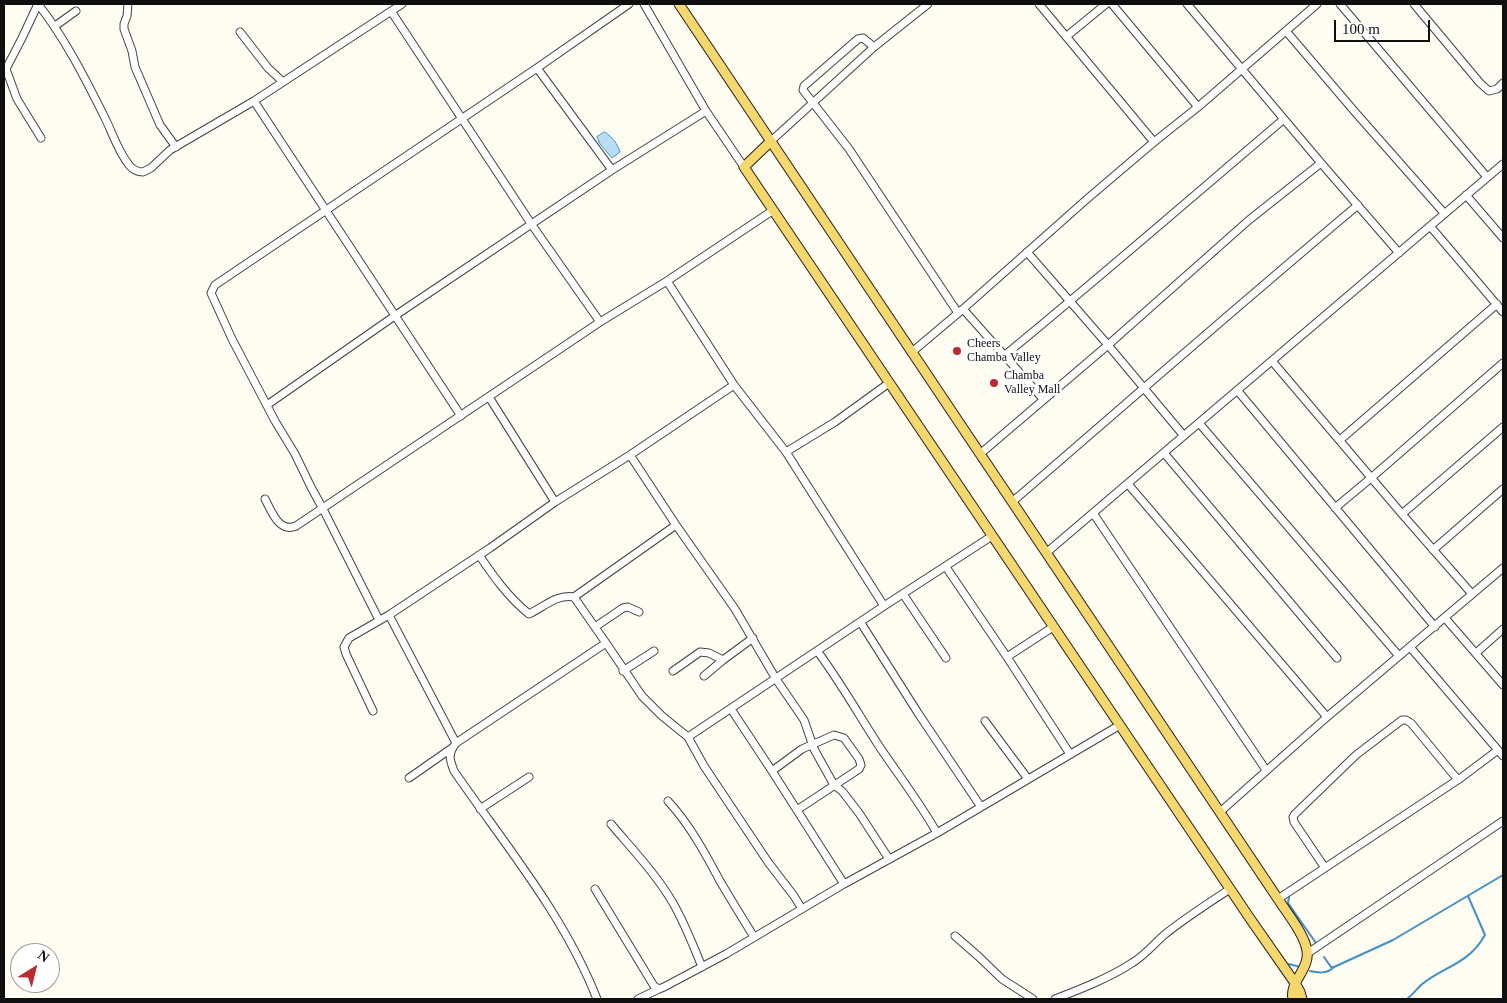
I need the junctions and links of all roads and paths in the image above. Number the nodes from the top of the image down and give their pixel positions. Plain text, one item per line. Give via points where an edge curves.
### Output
1 (38, 4) edge
2 (128, 4) edge
3 (402, 4) edge
4 (629, 4) edge
5 (644, 4) edge
6 (679, 4) edge
7 (928, 4) edge
8 (1039, 4) edge
9 (1106, 4) edge
10 (1112, 4) edge
11 (1187, 4) edge
12 (1318, 4) edge
13 (1340, 4) edge
14 (1414, 4) edge
15 (76, 11) dead end
16 (391, 11) junction
17 (55, 26) junction
18 (1286, 31) junction
19 (240, 32) dead end
20 (1067, 36) junction
21 (874, 46) junction
22 (537, 68) junction
23 (1242, 69) junction
24 (5, 70) edge
25 (282, 82) junction
26 (1503, 83) edge
27 (254, 101) junction
28 (814, 103) junction
29 (1198, 107) junction
30 (706, 111) junction
31 (462, 119) junction
32 (1284, 119) junction
33 (41, 138) dead end
34 (770, 142) junction
35 (1154, 142) junction
36 (176, 147) junction
37 (1321, 163) junction
38 (1503, 165) edge
39 (744, 167) junction
40 (612, 170) junction
41 (1487, 177) junction
42 (1466, 194) junction
43 (1358, 205) junction
44 (326, 210) junction
45 (772, 211) junction
46 (1444, 213) junction
47 (532, 225) junction
48 (1430, 226) junction
49 (1503, 238) edge
50 (1027, 252) junction
51 (1399, 253) junction
52 (667, 281) junction
53 (1070, 302) junction
54 (1497, 304) junction
55 (961, 311) junction
56 (1503, 312) edge
57 (396, 315) junction
58 (600, 322) junction
59 (1108, 345) junction
60 (912, 352) junction
61 (1005, 355) junction
62 (1272, 361) junction
63 (1503, 363) edge
64 (889, 383) junction
65 (734, 385) junction
66 (1144, 389) junction
67 (1237, 390) junction
68 (489, 397) junction
69 (1043, 399) junction
70 (267, 404) junction
71 (461, 416) junction
72 (1199, 423) junction
73 (1503, 427) edge
74 (1184, 436) junction
75 (1340, 440) junction
76 (786, 452) junction
77 (1164, 453) junction
78 (980, 454) junction
79 (630, 455) junction
80 (1371, 478) junction
81 (1128, 484) junction
82 (1503, 489) edge
83 (266, 499) dead end
84 (555, 502) junction
85 (1012, 502) junction
86 (1335, 508) junction
87 (323, 509) junction
88 (1093, 513) junction
89 (1402, 514) junction
90 (676, 524) junction
91 (992, 536) junction
92 (1433, 550) junction
93 (1046, 553) junction
94 (479, 555) junction
95 (946, 567) junction
96 (1503, 568) edge
97 (903, 594) junction
98 (1472, 594) junction
99 (574, 597) junction
100 (884, 606) junction
101 (639, 612) dead end
102 (389, 615) junction
103 (1445, 618) junction
104 (379, 620) junction
105 (861, 623) junction
106 (595, 627) junction
107 (1053, 627) junction
108 (1435, 627) junction
109 (1503, 630) edge
110 (753, 638) junction
111 (606, 643) junction
112 (1410, 647) junction
113 (654, 651) dead end
114 (818, 652) junction
115 (1476, 653) junction
116 (1399, 656) junction
117 (1007, 657) junction
118 (946, 658) dead end
119 (1338, 658) dead end
120 (723, 660) junction
121 (623, 671) junction
122 (673, 671) dead end
123 (704, 676) dead end
124 (776, 678) junction
125 (1503, 685) edge
126 (731, 709) junction
127 (373, 711) dead end
128 (1327, 717) junction
129 (985, 721) dead end
130 (1120, 725) junction
131 (688, 737) junction
132 (812, 744) junction
133 (455, 745) junction
134 (1500, 753) edge
135 (1070, 754) junction
136 (1266, 770) junction
137 (772, 771) junction
138 (528, 777) dead end
139 (409, 778) dead end
140 (1028, 779) junction
141 (1458, 780) junction
142 (834, 785) junction
143 (668, 801) dead end
144 (981, 807) junction
145 (480, 809) junction
146 (797, 810) junction
147 (1220, 812) junction
148 (1503, 821) edge
149 (611, 824) dead end
150 (937, 832) junction
151 (889, 858) junction
152 (1325, 868) junction
153 (844, 884) junction
154 (595, 889) dead end
155 (1230, 889) junction
156 (1278, 899) junction
157 (802, 909) junction
158 (954, 936) dead end
159 (754, 937) junction
160 (1308, 952) junction
161 (702, 967) junction
162 (1295, 984) junction
163 (658, 989) junction
164 (596, 999) edge
165 (638, 999) edge
166 (1033, 999) edge
167 (1056, 999) edge
168 (1293, 999) edge
169 (1302, 999) edge

1 - 17 street
1 - 24 street
2 - 36 street via 124,29 135,67 160,125
3 - 16 street
4 - 22 street
5 - 30 street
6 - 34 main road
7 - 21 street
8 - 20 street
9 - 20 street
10 - 29 street
11 - 23 street
12 - 18 street
13 - 41 street
14 - 26 street via 1489,91
15 - 17 street
16 - 25 street
16 - 31 street
17 - 36 street via 130,166 138,172 147,171
18 - 23 street
18 - 46 street
19 - 25 street
20 - 35 street
21 - 28 street
21 - 28 street via 863,38 858,39 804,86 803,90
22 - 31 street
22 - 40 street
23 - 29 street
23 - 32 street
24 - 33 street via 17,99
25 - 27 street
27 - 36 street
27 - 44 street
28 - 34 street
28 - 55 street
29 - 35 street
30 - 39 street
30 - 40 street
31 - 44 street
31 - 47 street
32 - 37 street
32 - 53 street
34 - 39 main road
34 - 60 main road
35 - 50 street
37 - 43 street
37 - 59 street via 1250,220
38 - 41 street
39 - 45 main road
40 - 47 street
41 - 42 street
42 - 46 street
42 - 49 street
43 - 51 street
43 - 66 street
44 - 57 street
44 - 70 street via 212,288 224,322
45 - 52 street
45 - 64 main road
46 - 48 street
47 - 57 street
47 - 58 street
48 - 51 street
48 - 54 street
50 - 53 street
50 - 55 street
51 - 62 street
52 - 58 street
52 - 65 street
53 - 59 street
53 - 61 street
54 - 56 street
54 - 75 street
55 - 60 street
55 - 61 street
57 - 70 street
57 - 71 street
58 - 68 street
59 - 66 street
59 - 69 street
60 - 78 main road
61 - 69 street
62 - 67 street
62 - 75 street
63 - 80 street
64 - 76 street
64 - 91 main road
65 - 76 street
65 - 79 street
66 - 74 street
66 - 85 street
67 - 72 street
67 - 86 street
68 - 71 street
68 - 84 street
69 - 78 street
70 - 87 street
71 - 87 street
72 - 74 street
72 - 116 street
73 - 89 street
74 - 77 street
75 - 80 street
76 - 100 street
77 - 81 street
77 - 119 street
78 - 85 main road
79 - 84 street
79 - 90 street
80 - 86 street
80 - 89 street
81 - 88 street
81 - 128 street
82 - 92 street
83 - 87 street via 278,522 288,528
84 - 94 street
85 - 93 main road
86 - 108 street
87 - 104 street
88 - 93 street
88 - 136 street
89 - 92 street
90 - 99 street
90 - 110 street
91 - 95 street
91 - 107 main road
92 - 98 street
93 - 147 main road
94 - 99 street via 502,589 529,614 556,598
94 - 102 street
95 - 97 street
95 - 117 street
96 - 98 street
97 - 100 street
97 - 118 street
98 - 103 street
99 - 106 street
100 - 105 street
101 - 106 street via 624,608
102 - 104 street
102 - 133 street
103 - 108 street
103 - 115 street
104 - 127 street via 348,638 344,646
105 - 114 street
105 - 144 street
106 - 111 street
107 - 117 street
107 - 130 main road
108 - 112 street
109 - 115 street
110 - 120 street
110 - 124 street
111 - 121 street
111 - 133 street
112 - 116 street
112 - 134 street
113 - 121 street
114 - 124 street
114 - 150 street
115 - 125 street
116 - 128 street
117 - 135 street
120 - 122 street via 705,651 700,652
120 - 123 street
121 - 131 street via 642,696
124 - 126 street
124 - 132 street via 804,720
126 - 131 street
126 - 137 street
128 - 136 street
129 - 140 street
130 - 135 street
130 - 155 main road
131 - 157 street via 704,766
132 - 137 street
132 - 142 street
132 - 142 street via 834,735 840,736 859,759 859,769
133 - 139 street
133 - 145 street via 450,756 454,771
134 - 141 street
135 - 140 street
136 - 147 street
137 - 146 street
138 - 145 street
140 - 144 street
141 - 152 street
141 - 152 street via 1411,723 1402,720 1356,754 1293,817
142 - 146 street
142 - 151 street via 859,813
143 - 159 street via 698,842
144 - 150 street
145 - 164 street via 554,914
146 - 153 street
147 - 156 main road
148 - 160 street
149 - 161 street via 657,878 673,903
150 - 151 street
151 - 153 street
152 - 156 street
153 - 157 street
154 - 163 street
155 - 162 main road
155 - 167 street via 1193,913 1132,964
156 - 160 main road
157 - 159 street
158 - 166 street via 1002,979
159 - 161 street
160 - 162 main road
161 - 163 street
162 - 168 main road
162 - 169 main road
163 - 165 street

